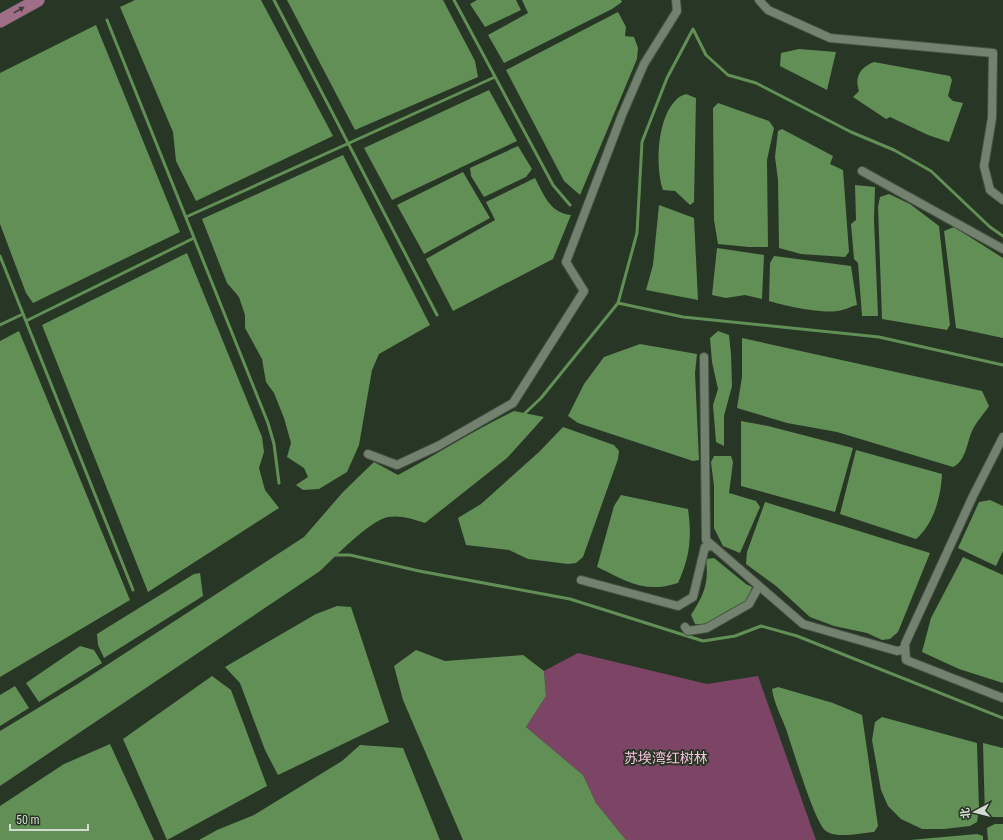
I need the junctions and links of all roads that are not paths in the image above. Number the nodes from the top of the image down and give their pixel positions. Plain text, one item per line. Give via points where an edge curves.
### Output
1 (38, 0) edge
2 (676, 0) edge
3 (759, 0) edge
4 (0, 21) edge
5 (862, 171) dead end
6 (1003, 200) edge
7 (1003, 249) edge
8 (704, 357) dead end
9 (1003, 437) edge
10 (368, 454) dead end
11 (713, 546) junction
12 (581, 580) dead end
13 (759, 586) junction
14 (685, 627) dead end
15 (905, 649) junction
16 (1003, 698) edge

4 -> 1 main road
2 - 10 street via 677,11 644,64 622,115 566,262 584,291 513,403 438,446 397,465
3 - 6 street via 768,10 830,38 993,53 992,118 984,166 990,190
5 - 7 street
8 - 11 street via 706,540
9 - 15 street via 973,496 905,644
11 - 12 street via 705,547 693,597 678,606
11 - 13 street
13 - 14 street via 749,604 707,628 688,630
13 - 15 street via 803,624 897,651
15 - 16 street via 906,660

